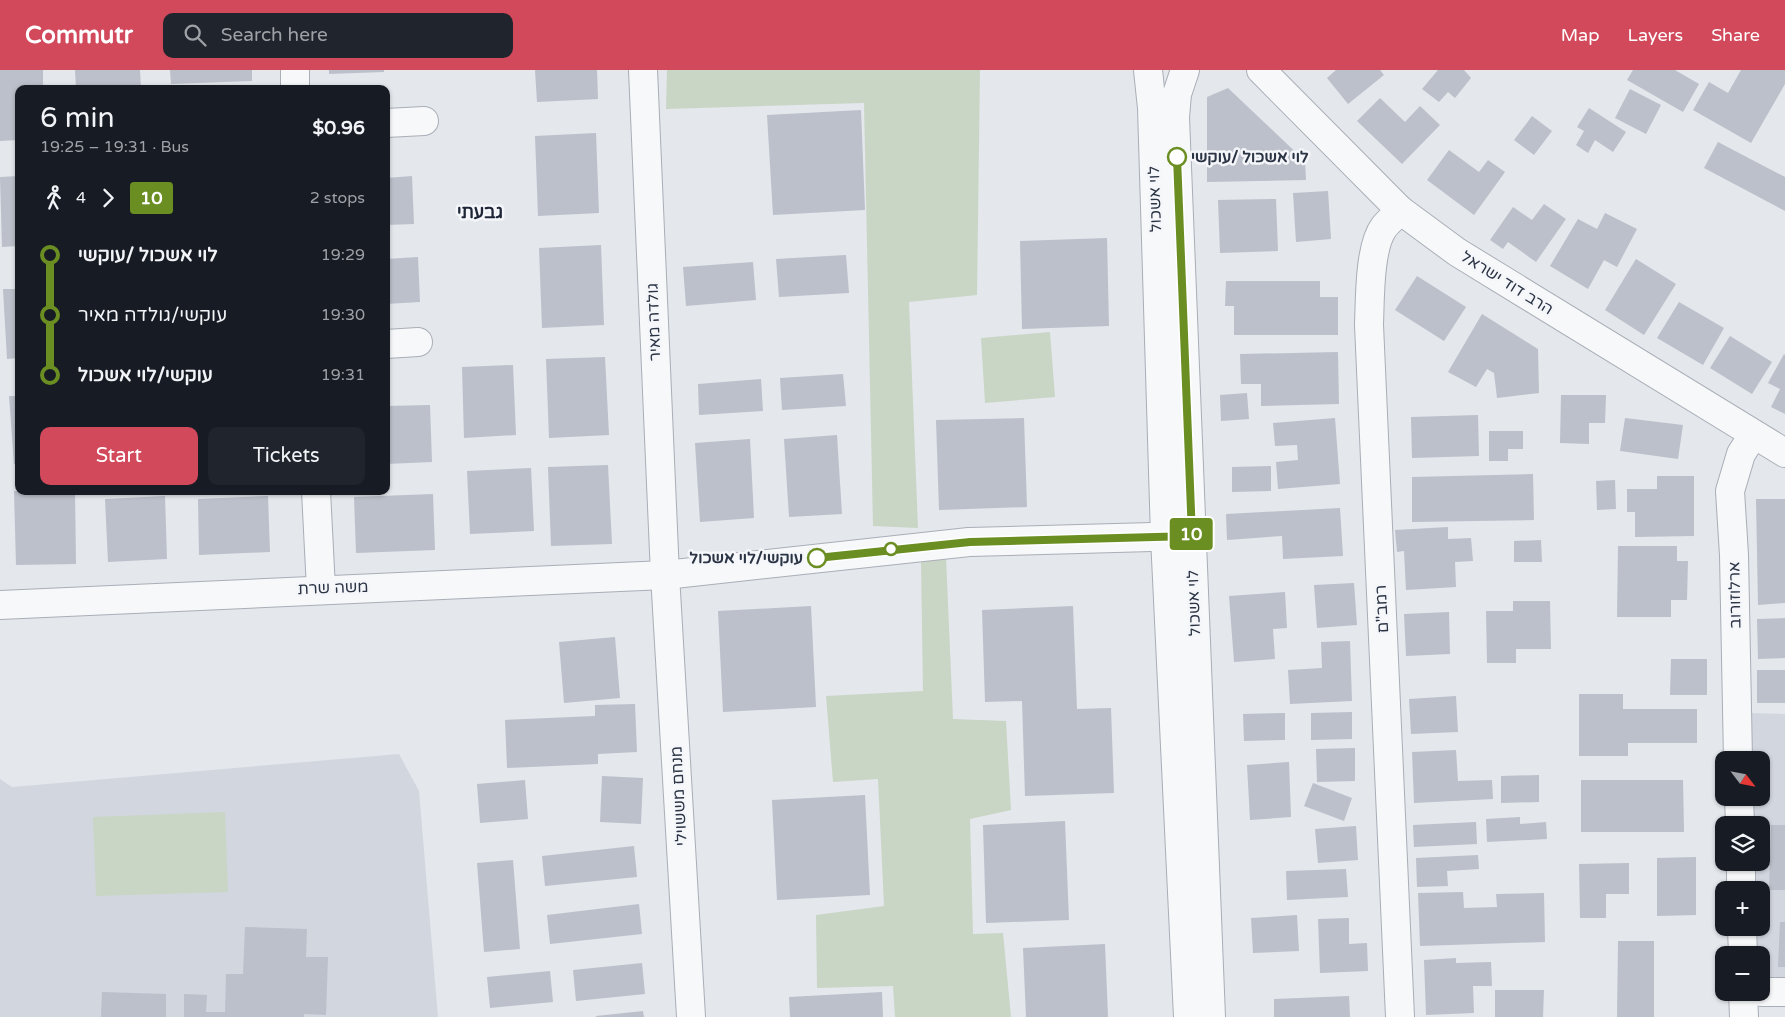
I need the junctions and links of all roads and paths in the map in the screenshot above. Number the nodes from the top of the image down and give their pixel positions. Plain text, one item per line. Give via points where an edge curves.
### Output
1 (295, 70) edge
2 (643, 70) edge
3 (1148, 70) edge
4 (1185, 70) edge
5 (1261, 70) edge
6 (296, 85) edge
7 (424, 121) dead end
8 (390, 123) edge
9 (1400, 210) junction
10 (418, 342) dead end
11 (390, 344) edge
12 (1753, 435) junction
13 (1785, 453) edge
14 (316, 495) edge
15 (1178, 536) junction
16 (665, 575) junction
17 (321, 589) junction
18 (0, 605) edge
19 (1738, 751) edge
20 (1770, 992) edge
21 (1785, 992) edge
22 (1743, 1001) edge
23 (691, 1017) edge
24 (1188, 1017) edge
25 (1211, 1017) edge
26 (1400, 1017) edge
27 (1744, 1017) edge

1 - 6 street
2 - 16 street, גולדה מאיר
3 - 15 street, לוי אשכול via 1160,341
4 - 15 street, לוי אשכול via 1177,94 1175,117
5 - 9 street, הרב דוד ישראל
7 - 8 street
9 - 12 street, הרב דוד ישראל via 1457,252
9 - 26 street, רמב"ם via 1383,229 1375,254 1369,325
10 - 11 street
12 - 13 street, הרב דוד ישראל
12 - 19 street, ארלוזורוב via 1741,454 1730,491
14 - 17 street
15 - 16 street, משה שרת via 970,542
15 - 24 street, לוי אשכול
15 - 25 street, לוי אשכול
16 - 17 street, משה שרת
16 - 23 street, מנחם מששוילי
17 - 18 street, משה שרת
20 - 21 street
22 - 27 street

